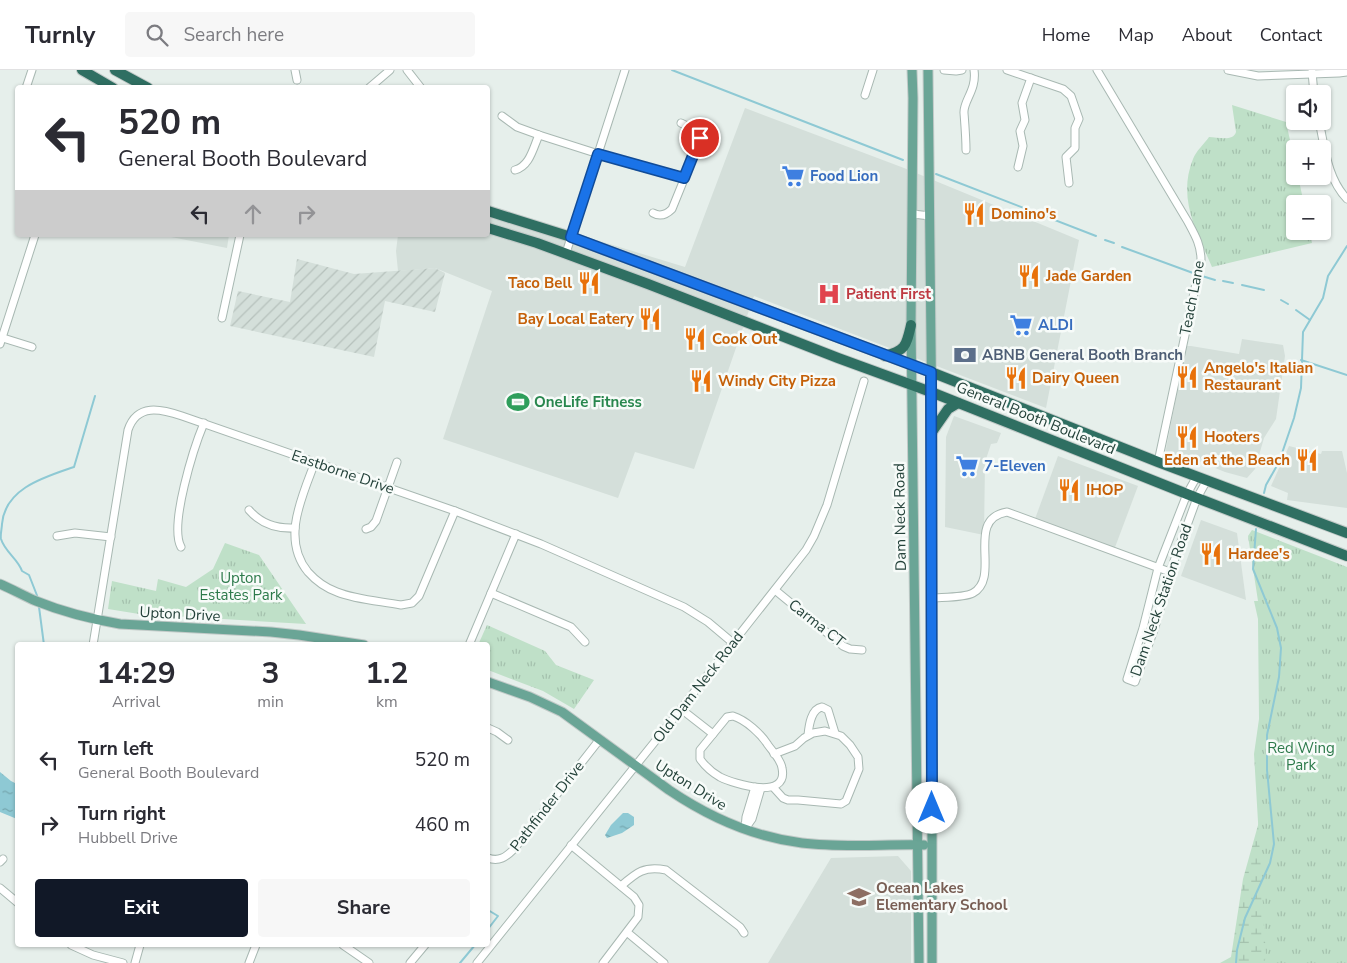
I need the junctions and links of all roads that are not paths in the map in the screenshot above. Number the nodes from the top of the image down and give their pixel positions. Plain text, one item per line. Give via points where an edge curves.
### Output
1 (32, 70) edge
2 (82, 70) edge
3 (116, 70) edge
4 (295, 70) edge
5 (390, 70) edge
6 (407, 70) edge
7 (625, 70) edge
8 (873, 70) edge
9 (912, 70) edge
10 (928, 70) edge
11 (944, 70) edge
12 (962, 70) edge
13 (974, 70) edge
14 (1007, 70) edge
15 (1097, 70) edge
16 (1228, 70) edge
17 (1246, 72) edge
18 (1312, 72) edge
19 (1347, 72) edge
20 (1031, 78) junction
21 (297, 80) dead end
22 (27, 85) edge
23 (108, 85) edge
24 (143, 85) edge
25 (372, 85) edge
26 (419, 85) edge
27 (1313, 85) edge
28 (866, 95) dead end
29 (502, 116) dead end
30 (681, 123) dead end
31 (1321, 130) edge
32 (539, 135) junction
33 (966, 150) dead end
34 (598, 154) junction
35 (1018, 167) dead end
36 (515, 170) dead end
37 (684, 178) junction
38 (1069, 183) dead end
39 (1347, 199) edge
40 (490, 212) edge
41 (653, 213) dead end
42 (913, 214) junction
43 (930, 216) junction
44 (490, 229) edge
45 (34, 237) edge
46 (240, 237) edge
47 (571, 237) junction
48 (566, 253) junction
49 (222, 318) dead end
50 (911, 325) junction
51 (1, 339) edge
52 (32, 347) dead end
53 (885, 356) junction
54 (912, 365) junction
55 (931, 372) junction
56 (864, 381) dead end
57 (912, 386) junction
58 (931, 392) junction
59 (958, 403) junction
60 (204, 424) junction
61 (932, 432) junction
62 (315, 462) junction
63 (397, 462) dead end
64 (1158, 462) junction
65 (1202, 478) junction
66 (388, 488) junction
67 (1192, 496) junction
68 (249, 510) dead end
69 (455, 511) junction
70 (295, 528) junction
71 (366, 528) dead end
72 (1347, 532) edge
73 (516, 534) junction
74 (57, 536) dead end
75 (111, 537) junction
76 (181, 547) dead end
77 (1347, 556) edge
78 (1158, 568) junction
79 (1170, 572) junction
80 (0, 584) edge
81 (775, 590) junction
82 (491, 593) junction
83 (931, 598) junction
84 (915, 600) junction
85 (97, 620) junction
86 (93, 642) edge
87 (344, 642) edge
88 (470, 642) edge
89 (585, 642) dead end
90 (733, 643) junction
91 (862, 650) dead end
92 (490, 683) edge
93 (681, 709) junction
94 (490, 729) edge
95 (836, 733) junction
96 (713, 734) junction
97 (808, 735) junction
98 (600, 739) junction
99 (508, 740) dead end
100 (774, 754) junction
101 (636, 765) junction
102 (773, 787) junction
103 (758, 788) junction
104 (745, 829) junction
105 (571, 845) junction
106 (919, 845) junction
107 (932, 845) junction
108 (490, 859) edge
109 (621, 886) junction
110 (0, 888) edge
111 (15, 900) edge
112 (744, 932) dead end
113 (628, 933) junction
114 (75, 947) edge
115 (139, 947) edge
116 (255, 947) edge
117 (346, 947) edge
118 (423, 947) edge
119 (490, 947) edge
120 (490, 947) edge
121 (100, 960) edge
122 (123, 963) edge
123 (135, 963) edge
124 (249, 963) edge
125 (369, 963) edge
126 (410, 963) edge
127 (477, 963) edge
128 (603, 963) edge
129 (664, 963) edge
130 (919, 963) edge
131 (932, 963) edge

1 - 22 street
2 - 23 highway
3 - 24 highway
4 - 21 street
5 - 25 street
6 - 26 street
7 - 34 street
8 - 28 street
9 - 42 main road, Dam Neck Road
10 - 43 main road, Dam Neck Road
11 - 12 street
13 - 33 street via 973,89 964,111
14 - 20 street
15 - 64 street, Teach Lane via 1188,222 1201,252
16 - 17 street
17 - 18 street
18 - 19 street
18 - 27 street
20 - 35 street via 1022,103 1025,120 1020,131 1023,146
20 - 38 street via 1068,92 1079,117 1075,128 1075,148 1066,158
29 - 32 street via 516,127
30 - 37 street via 700,134
31 - 39 street via 1331,173
32 - 34 street
32 - 36 street via 527,162
34 - 37 street
34 - 47 street
37 - 41 street via 672,209 661,215
40 - 47 highway, General Booth Boulevard
42 - 43 street
42 - 50 main road, Dam Neck Road
43 - 55 main road, Dam Neck Road
44 - 48 highway, General Booth Boulevard
45 - 51 street
46 - 49 street
47 - 48 street
47 - 53 highway, General Booth Boulevard
48 - 57 highway, General Booth Boulevard
50 - 53 highway via 906,345 899,352
50 - 54 main road, Dam Neck Road
51 - 52 street
53 - 54 highway, General Booth Boulevard
54 - 55 highway, General Booth Boulevard
54 - 57 main road, Dam Neck Road
55 - 58 main road, Dam Neck Road
55 - 64 highway, General Booth Boulevard
56 - 81 street, Old Dam Neck Road via 827,505 814,536
57 - 58 highway, General Booth Boulevard
57 - 84 main road, Dam Neck Road
58 - 59 highway, General Booth Boulevard
58 - 61 main road, Dam Neck Road
59 - 61 highway via 948,409
59 - 67 highway, General Booth Boulevard
60 - 62 street, Eastborne Drive
60 - 75 street, Eastborne Drive via 159,409 146,411 132,422
60 - 76 street via 186,480 176,532
61 - 83 main road, Dam Neck Road
62 - 66 street, Eastborne Drive
62 - 70 street via 299,506
63 - 66 street
64 - 65 highway, General Booth Boulevard
65 - 67 street, Dam Neck Station Road
65 - 67 street, Dam Neck Station Road
65 - 72 highway, General Booth Boulevard
66 - 69 street, Eastborne Drive
66 - 71 street via 376,521
67 - 77 highway, General Booth Boulevard
67 - 78 street, Dam Neck Station Road
67 - 79 street, Dam Neck Station Road
68 - 70 street via 266,524
69 - 70 street via 420,596 406,605 344,595 320,583 301,561 295,544
69 - 73 street, Eastborne Drive
73 - 82 street
73 - 90 street, Eastborne Drive via 684,607
74 - 75 street via 70,533
75 - 85 street, Eastborne Drive
78 - 79 street
78 - 79 street, Dam Neck Station Road via 1126,679 1135,682
78 - 83 street via 1006,512 993,518 987,526 984,579 979,588 970,595
80 - 85 main road, Upton Drive via 58,609
81 - 90 street, Old Dam Neck Road
81 - 91 street, Carma CT via 843,646
82 - 88 street
82 - 89 street via 571,627
83 - 84 main road
83 - 107 main road, Dam Neck Road
84 - 106 main road, Dam Neck Road
85 - 86 street
85 - 87 main road, Upton Drive via 299,635
90 - 93 street, Old Dam Neck Road
92 - 98 main road, Upton Drive via 546,704
93 - 96 street
93 - 101 street, Old Dam Neck Road
94 - 99 street
95 - 97 street via 825,731
95 - 97 street via 828,710 822,707 813,713
95 - 102 street via 850,745 859,763 858,775 844,802 788,800
96 - 100 street via 727,717 733,716 761,735
96 - 103 street via 700,750 701,762 721,777
97 - 100 street via 795,746
98 - 101 main road, Upton Drive
98 - 108 street, Pathfinder Drive via 514,849 504,858
100 - 102 street via 783,772
101 - 104 main road, Upton Drive via 686,802
101 - 105 street, Old Dam Neck Road
102 - 103 street
103 - 104 street via 746,817
104 - 106 main road, Upton Drive via 781,839 822,844
105 - 109 street
105 - 120 street, Old Dam Neck Road
106 - 107 main road, Upton Drive
106 - 130 main road, Dam Neck Road
107 - 131 main road, Dam Neck Road
109 - 112 street via 639,871 666,870
109 - 113 street via 634,897 640,910
110 - 111 street
113 - 128 street
113 - 129 street
114 - 121 street
115 - 123 street
116 - 124 street
117 - 125 street
118 - 126 street
119 - 127 street, Old Dam Neck Road
121 - 122 street

